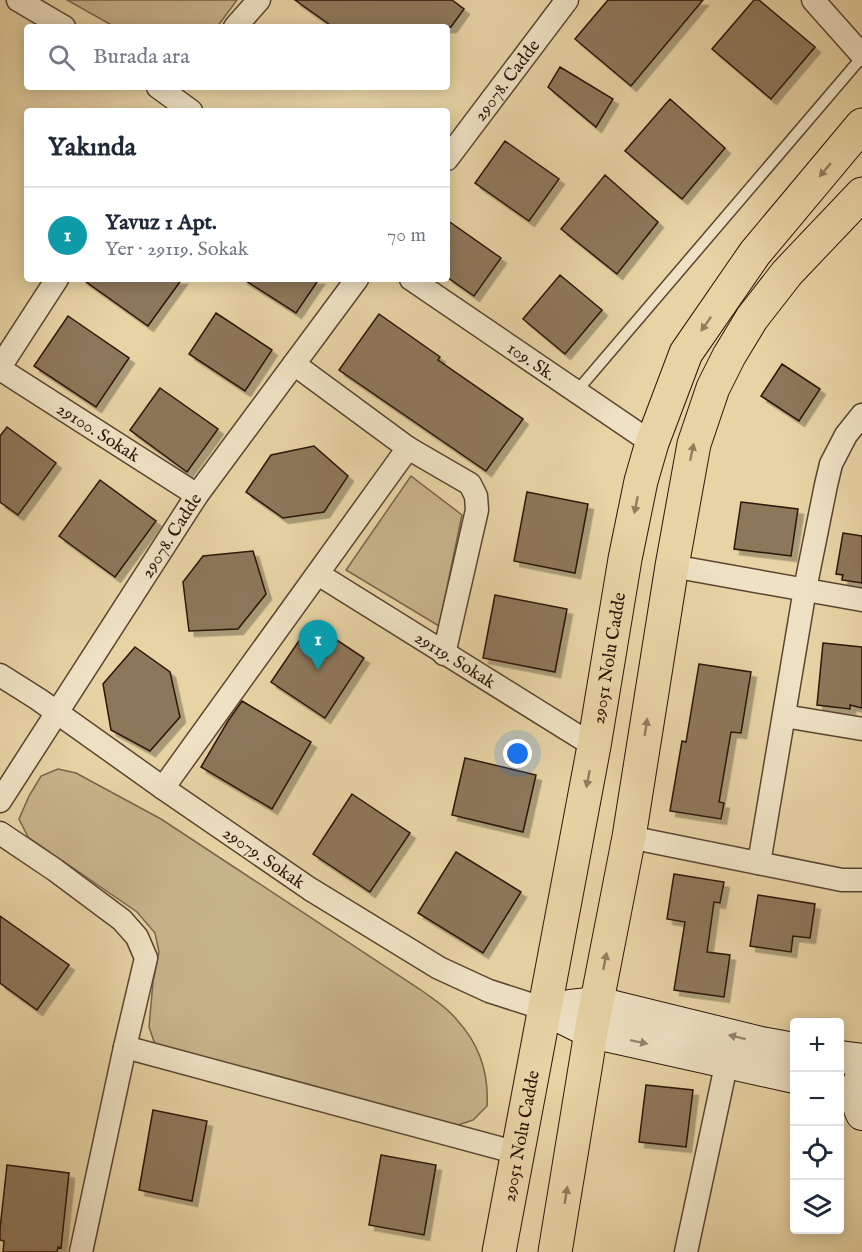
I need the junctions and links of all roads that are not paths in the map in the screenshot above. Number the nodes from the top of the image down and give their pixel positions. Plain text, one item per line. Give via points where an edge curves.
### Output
1 (18, 0) edge
2 (259, 0) edge
3 (567, 0) edge
4 (813, 0) edge
5 (58, 24) edge
6 (238, 24) edge
7 (862, 56) edge
8 (169, 95) edge
9 (187, 108) edge
10 (862, 125) edge
11 (450, 155) edge
12 (862, 194) edge
13 (55, 282) edge
14 (355, 282) edge
15 (415, 282) edge
16 (294, 364) junction
17 (0, 368) edge
18 (576, 392) junction
19 (862, 415) edge
20 (652, 443) junction
21 (408, 448) junction
22 (197, 495) junction
23 (672, 566) junction
24 (318, 574) junction
25 (805, 589) junction
26 (862, 600) edge
27 (444, 654) junction
28 (0, 675) edge
29 (57, 712) junction
30 (784, 716) junction
31 (862, 729) edge
32 (594, 746) junction
33 (163, 788) junction
34 (0, 801) edge
35 (0, 833) edge
36 (629, 837) junction
37 (759, 863) junction
38 (862, 880) edge
39 (545, 1009) junction
40 (594, 1017) junction
41 (125, 1047) junction
42 (790, 1048) edge
43 (844, 1058) edge
44 (862, 1060) edge
45 (727, 1061) junction
46 (790, 1076) edge
47 (518, 1153) junction
48 (81, 1252) edge
49 (499, 1252) edge
50 (555, 1252) edge
51 (686, 1252) edge

1 - 5 street
2 - 6 street
3 - 11 street, 29078. Cadde
4 - 7 street
7 - 18 lane
8 - 9 street
10 -> 20 main road, 29051 Nolu Cadde via 755,253 686,353
23 -> 12 main road via 694,444 713,387 752,318 787,273
13 - 17 street
14 - 16 street, 29078. Cadde
15 - 18 street, 109. Sk.
16 - 21 street
16 - 22 street, 29078. Cadde
17 - 22 street, 29100. Sokak
18 - 20 street, 109. Sk.
19 - 25 street via 831,464
20 -> 32 main road, 29051 Nolu Cadde via 640,481
21 - 24 street
21 - 27 street via 470,484 476,496 477,510
22 - 29 street, 29078. Cadde
23 - 25 street
36 -> 23 main road
24 - 27 street, 29119. Sokak
24 - 33 street
25 - 26 street
25 - 30 street
27 - 32 street, 29119. Sokak
28 - 29 street, 29079. Sokak
29 - 33 street, 29079. Sokak
29 - 34 street, 29078. Cadde
30 - 31 street
30 - 37 street
32 -> 39 main road, 29051 Nolu Cadde
33 - 39 street, 29079. Sokak via 310,889 439,968 489,991
35 - 41 street via 122,920 137,937 146,958
36 - 37 street
40 -> 36 main road
37 - 38 street via 842,880
39 - 40 street
39 - 47 main road, 29051 Nolu Cadde
42 -> 40 street
40 -> 45 street
50 -> 40 main road
41 - 47 street
41 - 48 street
43 - 44 street
45 - 46 street
45 - 51 street
47 - 49 main road, 29051 Nolu Cadde

